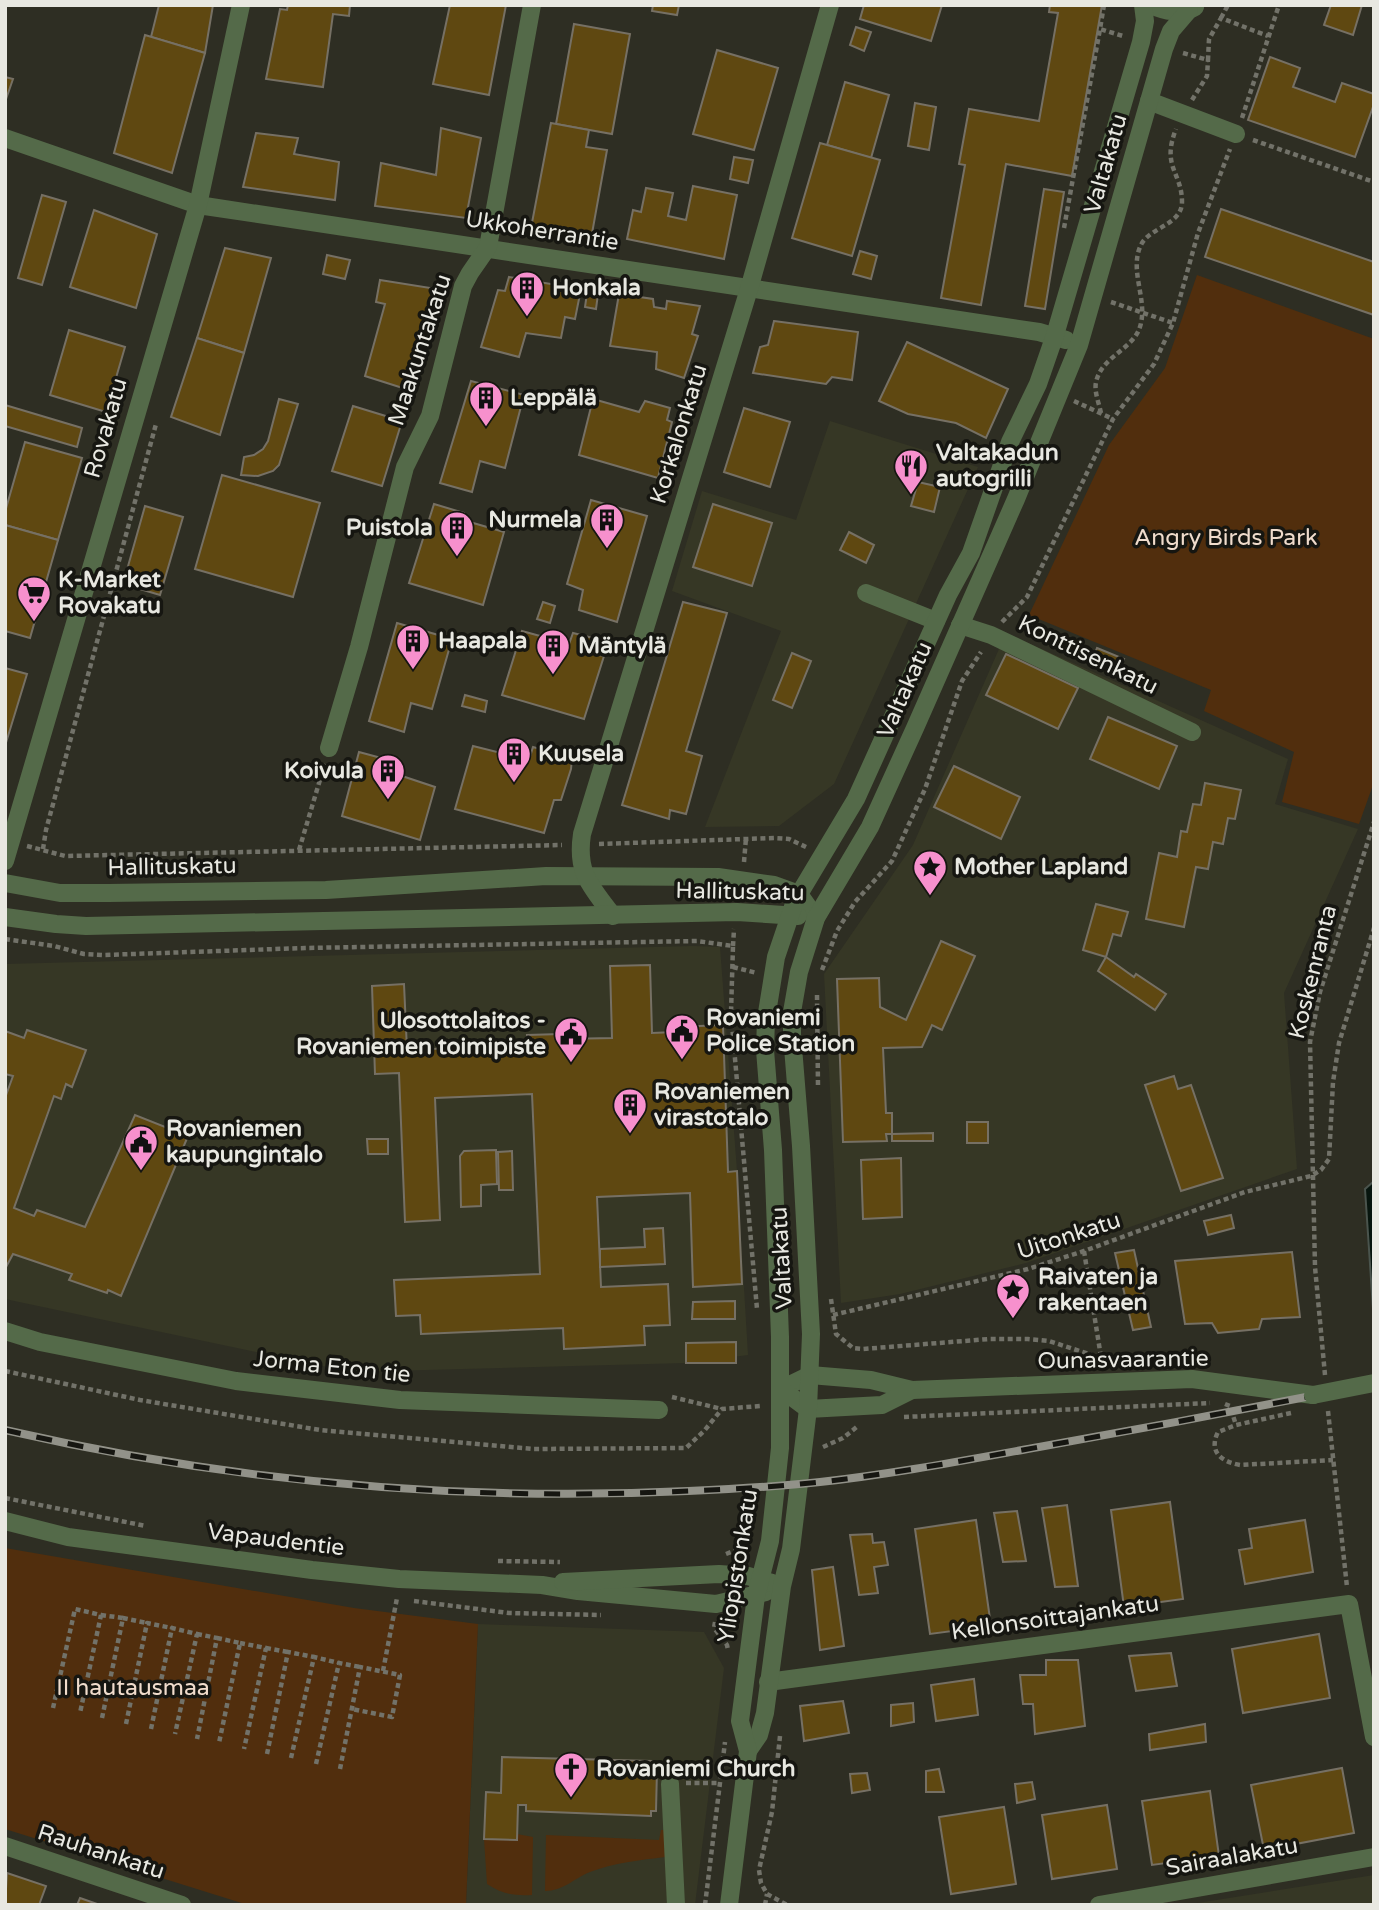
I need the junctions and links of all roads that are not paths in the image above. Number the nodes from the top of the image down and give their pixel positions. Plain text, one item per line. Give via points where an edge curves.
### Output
1 (241, 5) edge
2 (532, 5) edge
3 (830, 5) edge
4 (1143, 5) edge
5 (1151, 5) edge
6 (1193, 8) edge
7 (1149, 101) junction
8 (1236, 134) road end
9 (5, 138) edge
10 (198, 205) junction
11 (488, 247) junction
12 (749, 289) junction
13 (1055, 335) junction
14 (1079, 345) junction
15 (866, 593) dead end
16 (936, 621) junction
17 (960, 625) junction
18 (1192, 732) dead end
19 (329, 748) road end
20 (5, 861) edge
21 (584, 877) junction
22 (5, 883) edge
23 (286, 890) junction
24 (326, 890) junction
25 (799, 894) junction
26 (789, 915) junction
27 (613, 916) junction
28 (5, 917) edge
29 (816, 918) junction
30 (305, 920) junction
31 (5, 1331) edge
32 (810, 1375) junction
33 (1374, 1383) edge
34 (781, 1388) junction
35 (912, 1390) junction
36 (664, 1403) road end
37 (808, 1409) junction
38 (5, 1521) edge
39 (542, 1584) junction
40 (782, 1586) junction
41 (759, 1588) junction
42 (768, 1682) junction
43 (1374, 1737) edge
44 (748, 1751) junction
45 (670, 1784) dead end
46 (5, 1846) edge
47 (1374, 1857) edge
48 (182, 1905) edge
49 (676, 1905) edge
50 (729, 1905) edge
51 (1098, 1905) edge

1 - 10 street, Rovakatu
2 - 11 street, Maakuntakatu
3 - 12 street, Korkalonkatu
4 - 13 street, Valtakatu via 1146,21 1141,42
5 - 6 street via 1168,10
6 - 7 street, Valtakatu via 1171,31
7 - 8 street
7 - 14 street, Valtakatu
9 - 10 street, Ukkoherrantie
10 - 11 street, Ukkoherrantie
10 - 20 street, Rovakatu
11 - 12 street, Ukkoherrantie
11 - 19 street, Maakuntakatu via 463,286 430,416 405,467
12 - 13 street, Ukkoherrantie
12 - 21 street, Korkalonkatu via 582,834
13 - 14 street, Ukkoherrantie
13 - 16 street, Valtakatu via 1010,442 971,553
14 - 17 street, Valtakatu
15 - 16 street
16 - 25 street, Valtakatu via 856,799
17 - 18 street, Konttisenkatu via 991,635
17 - 29 street, Valtakatu via 870,827
21 - 24 street, Hallituskatu
21 - 25 street, Hallituskatu via 718,877 774,885
21 - 27 street
22 - 23 street, Hallituskatu via 60,893
23 - 24 street, Hallituskatu
23 - 30 street
24 - 30 street
25 - 26 street, Valtakatu
25 - 29 street, Hallituskatu
26 - 27 street, Hallituskatu
26 - 29 street, Hallituskatu
26 - 34 street, Valtakatu via 776,957 766,1018
27 - 30 street, Hallituskatu
28 - 30 street, Hallituskatu via 86,926
29 - 32 street, Valtakatu via 792,1012
31 - 36 street, Jorma Eton tie via 236,1381 400,1399
32 - 34 street, Ounasvaarantie
32 - 35 street, Ounasvaarantie via 872,1380
32 - 37 street, Valtakatu
33 - 35 street, Ounasvaarantie, bridge via 1313,1395 1192,1379
34 - 37 street
34 - 41 street, Yliopistonkatu via 770,1541
35 - 37 street, Ounasvaarantie via 881,1405
37 - 40 street, Yliopistonkatu via 792,1549
38 - 39 street, Vapaudentie via 68,1536 312,1570 399,1579
39 - 41 street, Vapaudentie via 734,1574
39 - 41 street, Vapaudentie via 716,1604
40 - 41 street, Vapaudentie
40 - 42 street, Yliopistonkatu
41 - 44 street, Yliopistonkatu via 740,1721
42 - 43 street, Kellonsoittajankatu via 1349,1604
42 - 44 street, Yliopistonkatu via 759,1735
44 - 50 street, Yliopistonkatu
45 - 49 street
46 - 48 street, Rauhankatu
47 - 51 street, Sairaalakatu

